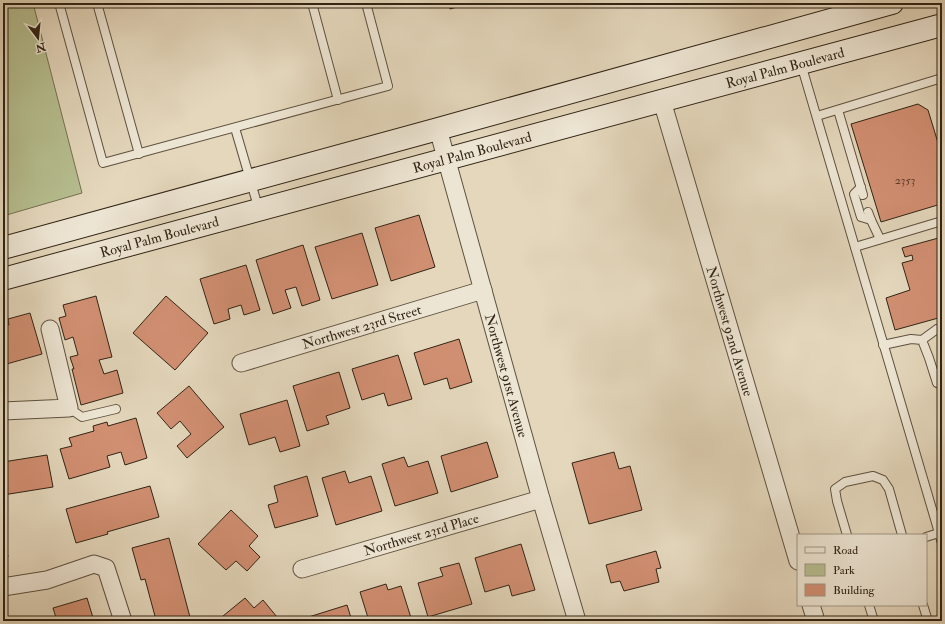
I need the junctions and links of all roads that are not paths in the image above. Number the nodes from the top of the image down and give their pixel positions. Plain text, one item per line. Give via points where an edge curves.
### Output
1 (59, 3) edge
2 (97, 3) edge
3 (312, 3) edge
4 (366, 3) edge
5 (883, 4) edge
6 (942, 25) edge
7 (801, 63) junction
8 (942, 78) edge
9 (338, 100) junction
10 (662, 101) junction
11 (838, 110) junction
12 (816, 116) junction
13 (235, 128) junction
14 (438, 129) junction
15 (139, 154) junction
16 (447, 158) junction
17 (250, 180) junction
18 (259, 210) junction
19 (942, 221) edge
20 (880, 239) junction
21 (855, 247) junction
22 (3, 248) edge
23 (3, 279) edge
24 (483, 290) junction
25 (942, 328) edge
26 (50, 329) dead end
27 (922, 340) junction
28 (884, 344) junction
29 (241, 363) dead end
30 (936, 382) dead end
31 (69, 408) junction
32 (116, 409) dead end
33 (3, 411) edge
34 (542, 499) junction
35 (941, 533) edge
36 (847, 534) edge
37 (902, 534) edge
38 (927, 536) edge
39 (942, 543) edge
40 (797, 558) edge
41 (302, 569) dead end
42 (3, 587) edge
43 (811, 606) edge
44 (869, 606) edge
45 (923, 606) edge
46 (123, 621) edge
47 (577, 621) edge
48 (816, 621) edge
49 (874, 621) edge
50 (928, 621) edge

1 - 15 lane via 103,164
2 - 15 lane
3 - 9 lane
4 - 9 lane via 388,86
5 - 14 main road
6 - 7 main road, Royal Palm Boulevard
7 - 10 main road, Royal Palm Boulevard
7 - 12 lane
8 - 11 lane
9 - 13 lane
10 - 16 main road, Royal Palm Boulevard
10 - 40 street, Northwest 92nd Avenue
11 - 12 lane
11 - 20 lane via 862,191 854,194 862,217 870,216
12 - 21 lane
13 - 15 lane
13 - 17 lane
14 - 16 street, Northwest 91st Avenue
14 - 17 main road
16 - 18 main road, Royal Palm Boulevard
16 - 24 street, Northwest 91st Avenue
17 - 18 lane
17 - 22 main road
18 - 23 main road, Royal Palm Boulevard
19 - 20 lane
20 - 21 lane
21 - 28 lane
24 - 29 street, Northwest 23rd Street
24 - 34 street, Northwest 91st Avenue
25 - 27 lane via 936,329
26 - 31 street
27 - 28 lane via 911,339
27 - 30 lane
28 - 35 lane
31 - 32 lane via 82,417
31 - 33 street
34 - 41 street, Northwest 23rd Place
34 - 47 street, Northwest 91st Avenue
35 - 38 lane
35 - 39 lane
36 - 37 lane via 834,489 845,482 873,476 883,480 889,489
42 - 46 street via 47,580 94,564 106,568
43 - 48 street
44 - 49 lane
45 - 50 lane

